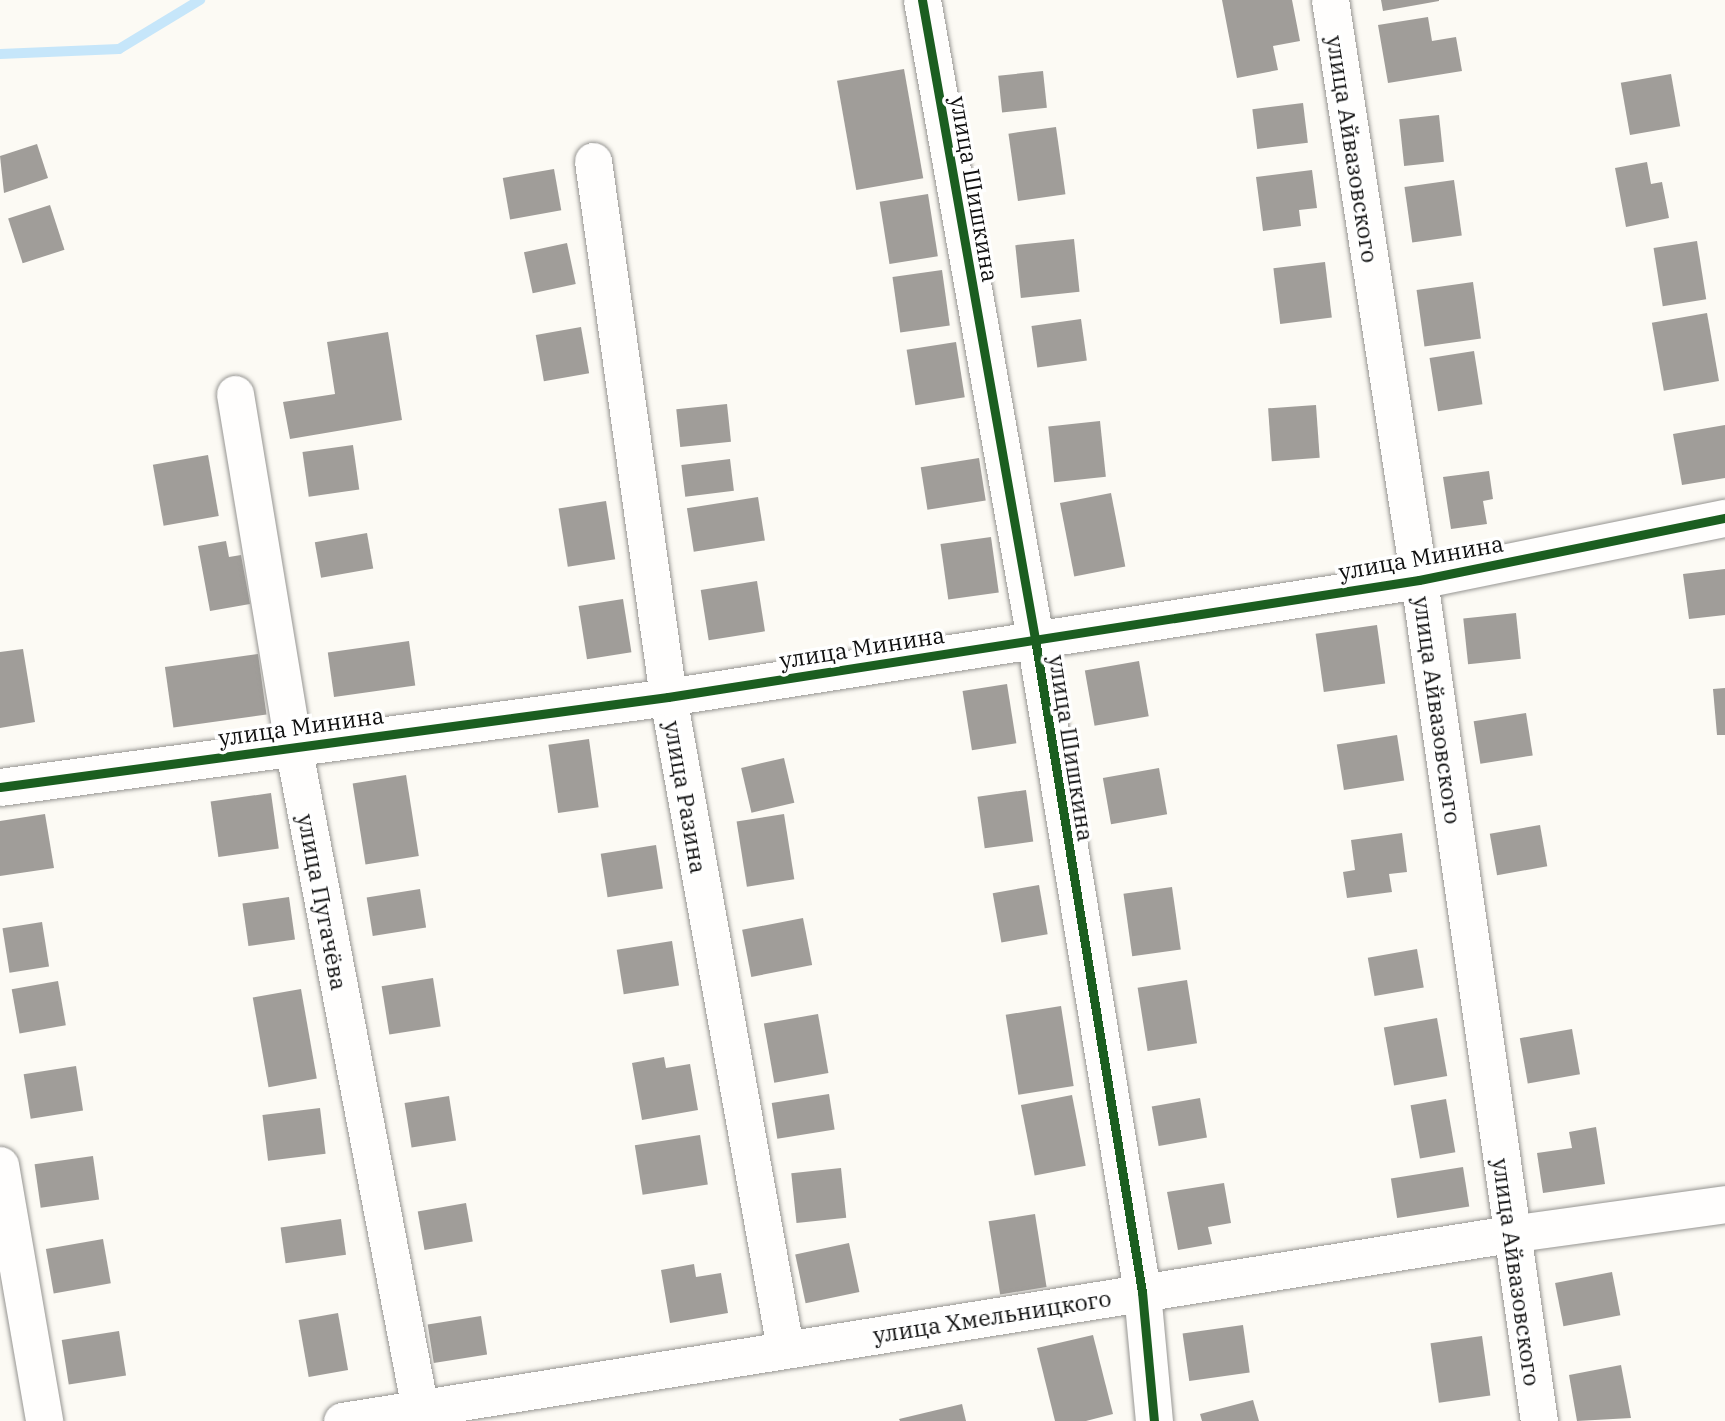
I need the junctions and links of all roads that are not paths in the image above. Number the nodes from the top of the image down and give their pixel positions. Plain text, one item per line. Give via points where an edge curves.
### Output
1 (922, 0) edge
2 (1330, 0) edge
3 (593, 161) dead end
4 (235, 394) dead end
5 (1725, 518) edge
6 (1419, 580) junction
7 (1035, 639) junction
8 (668, 697) junction
9 (293, 746) junction
10 (0, 787) edge
11 (0, 1165) edge
12 (1725, 1204) edge
13 (1510, 1234) junction
14 (1142, 1292) junction
15 (785, 1348) junction
16 (420, 1409) junction
17 (44, 1421) edge
18 (342, 1421) edge
19 (1154, 1421) edge
20 (1539, 1421) edge

1 - 7 street, улица Шишкина
2 - 6 street, улица Айвазовского
3 - 8 street, улица Разина
4 - 9 street, улица Пугачёва
5 - 6 street, улица Минина
6 - 7 street, улица Минина
6 - 13 street, улица Айвазовского
7 - 8 street, улица Минина
7 - 14 street, улица Шишкина
8 - 9 street, улица Минина
8 - 15 street, улица Разина
9 - 10 street, улица Минина
9 - 16 street, улица Пугачёва
11 - 17 street
12 - 13 street, улица Хмельницкого
13 - 14 street, улица Хмельницкого
13 - 20 street, улица Айвазовского
14 - 15 street, улица Хмельницкого
14 - 19 street, улица Шишкина
15 - 16 street, улица Хмельницкого
16 - 18 street, улица Хмельницкого

